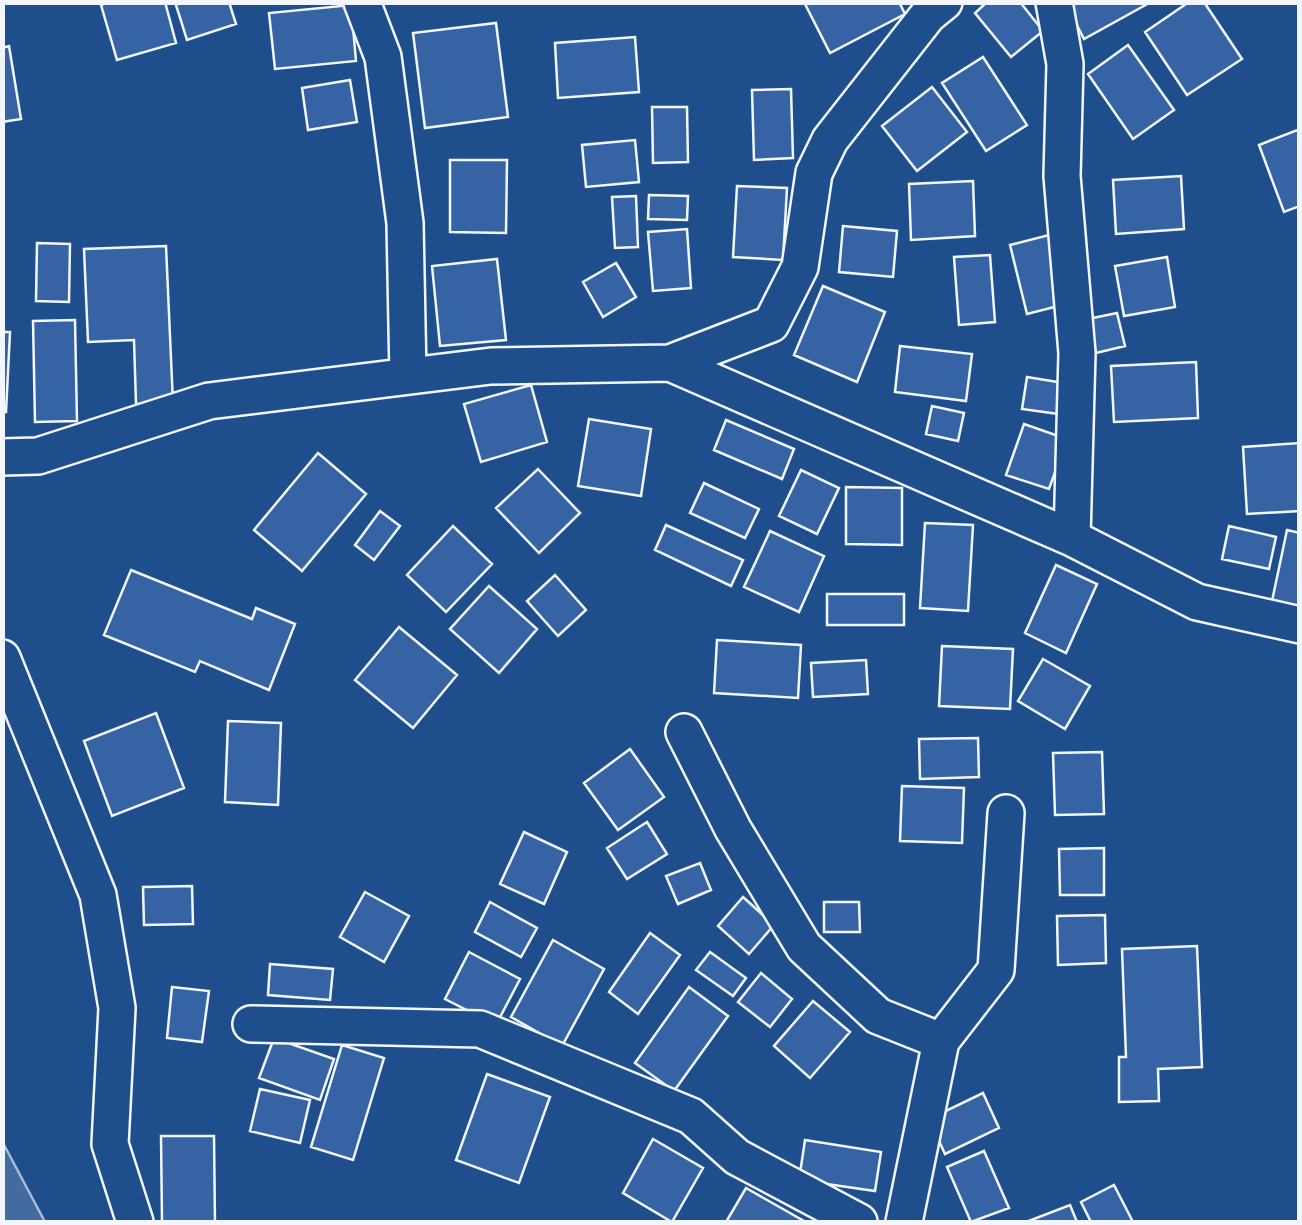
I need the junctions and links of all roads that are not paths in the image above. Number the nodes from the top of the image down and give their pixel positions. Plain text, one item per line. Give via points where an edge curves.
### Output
1 (362, 2) edge
2 (944, 2) edge
3 (1054, 2) edge
4 (670, 363) junction
5 (408, 376) junction
6 (2, 457) edge
7 (1072, 538) junction
8 (1300, 625) edge
9 (2, 658) edge
10 (684, 732) dead end
11 (1006, 813) dead end
12 (251, 1024) dead end
13 (941, 1042) junction
14 (135, 1222) edge
15 (859, 1222) edge
16 (904, 1222) edge

1 - 5 street via 383,58 405,223
2 - 4 street via 830,140 814,173 800,267 772,324
3 - 7 street via 1064,64 1062,176 1077,354
4 - 5 street via 491,366
4 - 7 street
5 - 6 street via 208,401 38,456
7 - 8 street via 1196,602
9 - 14 street via 98,895 118,1008 110,1144
10 - 13 street via 804,947 878,1016
11 - 13 street via 996,970
12 - 15 street via 480,1030 691,1116 737,1157
13 - 16 street

